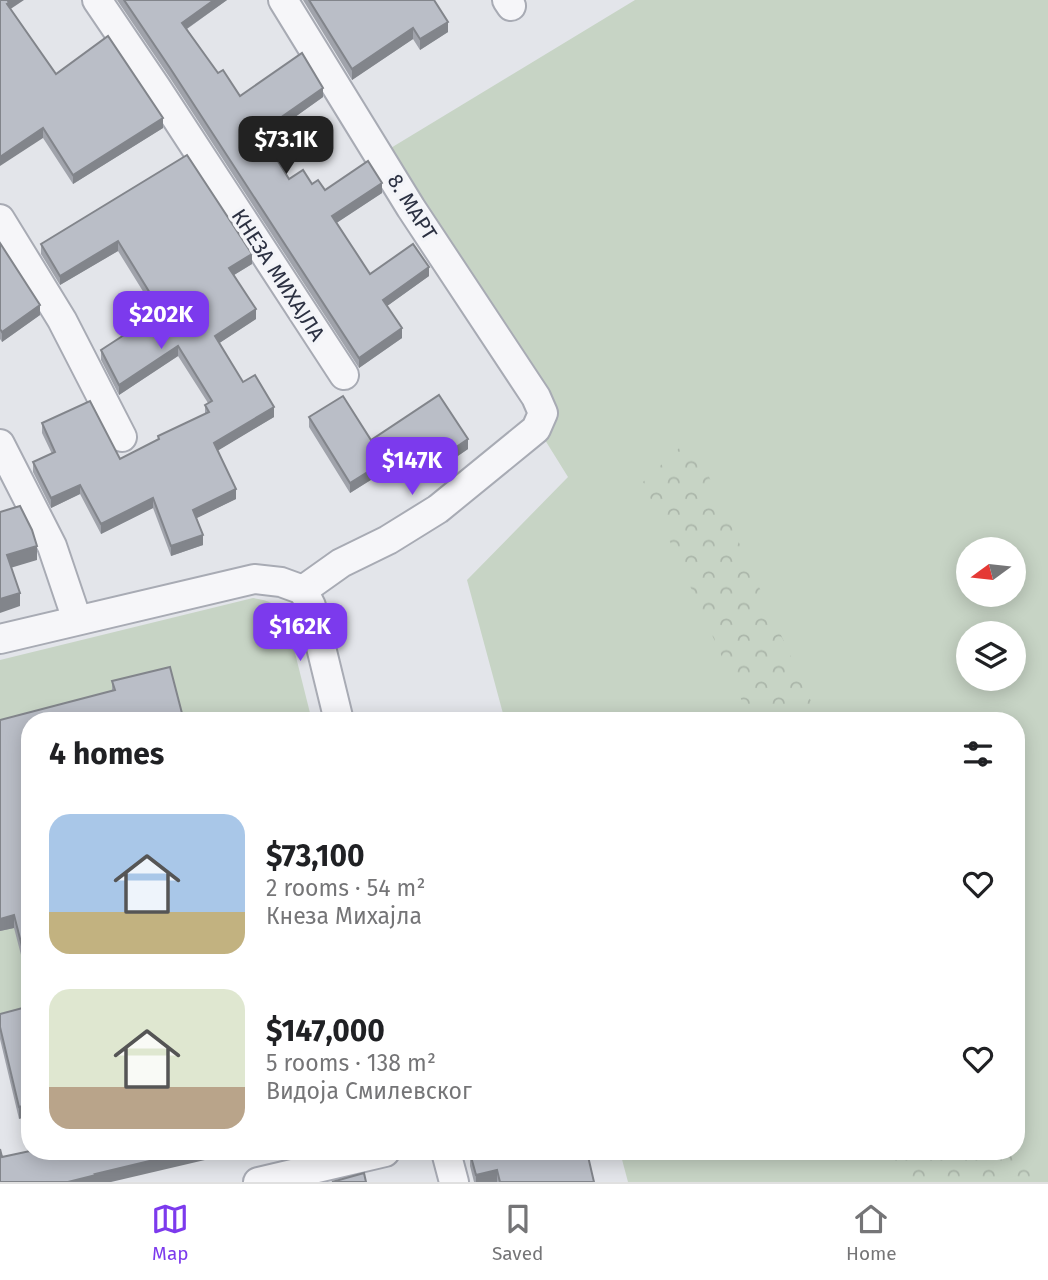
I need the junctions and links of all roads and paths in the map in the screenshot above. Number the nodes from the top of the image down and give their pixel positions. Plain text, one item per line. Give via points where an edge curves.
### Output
1 (97, 0) edge
2 (283, 0) edge
3 (0, 219) edge
4 (344, 375) dead end
5 (122, 437) dead end
6 (0, 444) edge
7 (303, 590) junction
8 (77, 620) junction
9 (0, 639) edge
10 (338, 712) edge
11 (351, 1160) edge
12 (448, 1160) edge
13 (258, 1182) edge
14 (454, 1182) edge

1 - 4 street, КНЕЗА МИХАЈЛА
2 - 7 street, 8. МАРТ via 543,413 536,429 438,509 341,563
3 - 5 street via 62,320
6 - 8 street via 52,546
7 - 8 street via 254,579
7 - 10 street
8 - 9 street
11 - 13 street
12 - 14 street

